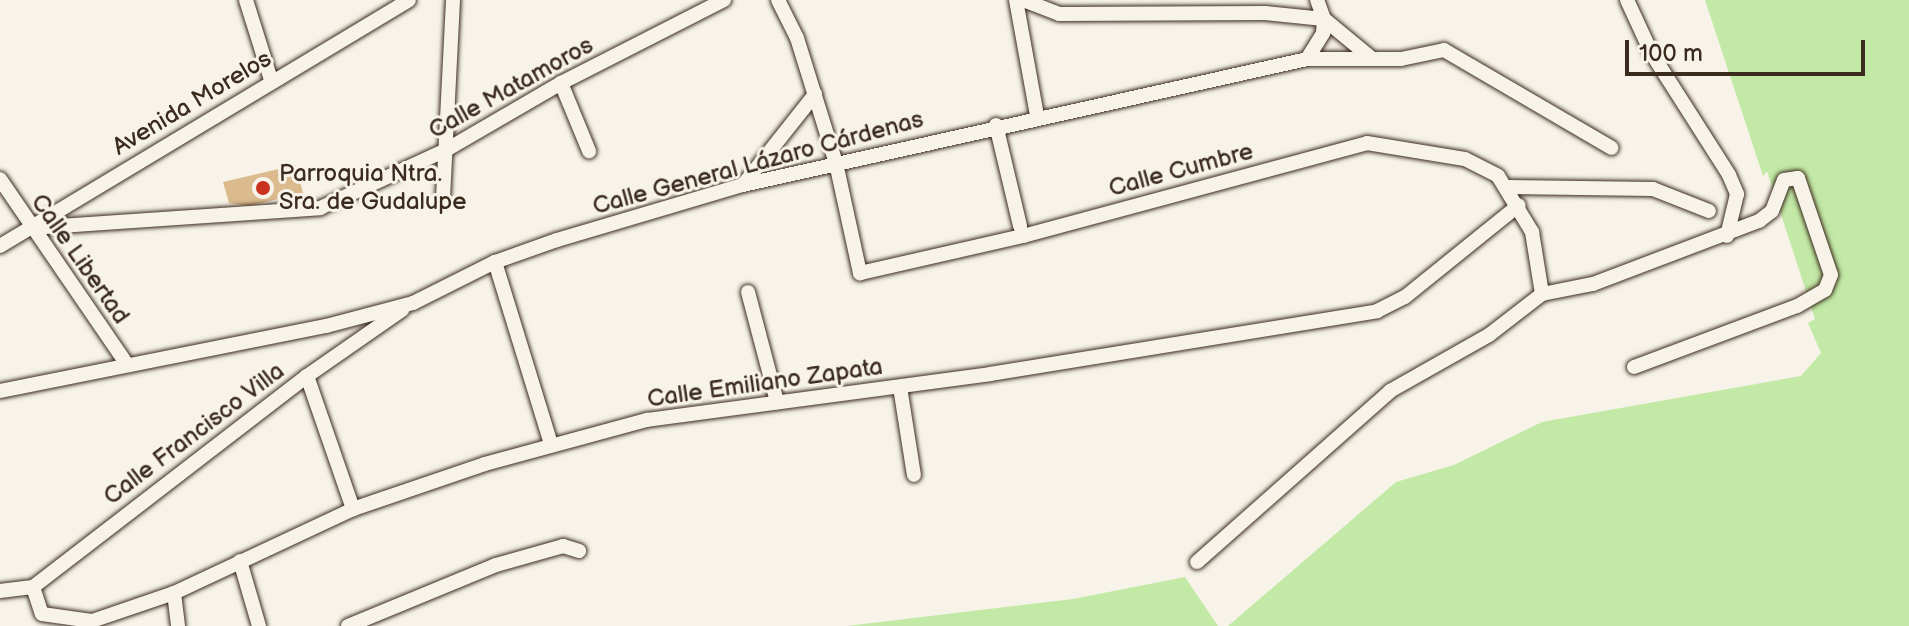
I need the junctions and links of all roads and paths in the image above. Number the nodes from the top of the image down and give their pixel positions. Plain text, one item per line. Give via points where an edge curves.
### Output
1 (246, 0) edge
2 (409, 0) edge
3 (453, 0) edge
4 (724, 0) edge
5 (778, 0) edge
6 (1016, 0) edge
7 (1023, 0) edge
8 (1245, 0) edge
9 (1317, 0) edge
10 (1627, 0) edge
11 (1232, 12) junction
12 (1324, 19) junction
13 (1370, 57) junction
14 (1307, 59) junction
15 (271, 80) junction
16 (561, 83) junction
17 (815, 94) junction
18 (1037, 116) junction
19 (996, 125) junction
20 (1612, 148) dead end
21 (446, 150) junction
22 (589, 151) dead end
23 (836, 163) junction
24 (0, 179) edge
25 (743, 185) junction
26 (1508, 187) junction
27 (443, 198) dead end
28 (1519, 205) junction
29 (1709, 211) dead end
30 (1020, 226) dead end
31 (30, 228) junction
32 (1727, 236) junction
33 (0, 246) edge
34 (495, 262) junction
35 (748, 292) dead end
36 (1542, 294) junction
37 (413, 303) junction
38 (126, 363) junction
39 (1634, 367) dead end
40 (307, 376) junction
41 (900, 387) junction
42 (0, 391) edge
43 (777, 402) junction
44 (551, 444) junction
45 (914, 475) dead end
46 (353, 509) junction
47 (579, 551) dead end
48 (240, 561) junction
49 (1197, 562) dead end
50 (33, 587) junction
51 (0, 591) edge
52 (174, 593) junction
53 (92, 624) edge
54 (178, 626) edge
55 (259, 626) edge
56 (348, 626) edge

1 - 15 street
2 - 15 street, Avenida Morelos
3 - 21 street
4 - 16 street, Calle Matamoros
5 - 17 street
6 - 18 street
7 - 11 street via 1034,8 1076,15
8 - 11 street
9 - 12 street
10 - 32 street via 1652,54 1729,175 1737,194
11 - 12 street
12 - 13 street
12 - 14 street via 1321,40
13 - 14 street, Calle General Lázaro Cárdenas
13 - 20 street, Calle General Lázaro Cárdenas via 1401,59 1444,50
14 - 18 street, Calle General Lázaro Cárdenas
15 - 31 street, Avenida Morelos
16 - 21 street, Calle Matamoros
16 - 22 street
17 - 23 street
17 - 25 street
18 - 19 street, Calle General Lázaro Cárdenas
19 - 23 street, Calle General Lázaro Cárdenas
19 - 30 street
21 - 27 street
21 - 31 street, Calle Matamoros via 320,208
23 - 25 street, Calle General Lázaro Cárdenas
23 - 26 street, Calle Cumbre via 860,273 1023,236 1367,143 1465,159 1491,171
24 - 31 street, Calle Libertad
25 - 34 street, Calle General Lázaro Cárdenas
26 - 28 street, Calle Cumbre
26 - 29 street via 1653,189
28 - 36 street, Calle Cumbre via 1541,266
28 - 41 street, Calle Emiliano Zapata via 1405,297 1377,311
31 - 33 street, Avenida Morelos
31 - 38 street, Calle Libertad
32 - 36 street via 1593,284
32 - 39 street via 1772,211 1784,180 1793,176 1802,183 1830,283 1797,306
34 - 37 street, Calle General Lázaro Cárdenas
34 - 44 street
35 - 43 street
36 - 49 street via 1489,335 1390,391
37 - 38 street, Calle General Lázaro Cárdenas via 326,326
37 - 40 street, Calle Francisco Villa
38 - 42 street, Calle General Lázaro Cárdenas
40 - 46 street
40 - 50 street, Calle Francisco Villa
41 - 43 street, Calle Emiliano Zapata
41 - 45 street
43 - 44 street, Calle Emiliano Zapata via 647,420
44 - 46 street, Calle Emiliano Zapata
46 - 48 street, Calle Emiliano Zapata
47 - 56 street via 563,546 483,569
48 - 52 street, Calle Emiliano Zapata
48 - 55 street
50 - 51 street
50 - 53 street, Calle Emiliano Zapata via 42,614
52 - 53 street, Calle Emiliano Zapata
52 - 54 street

